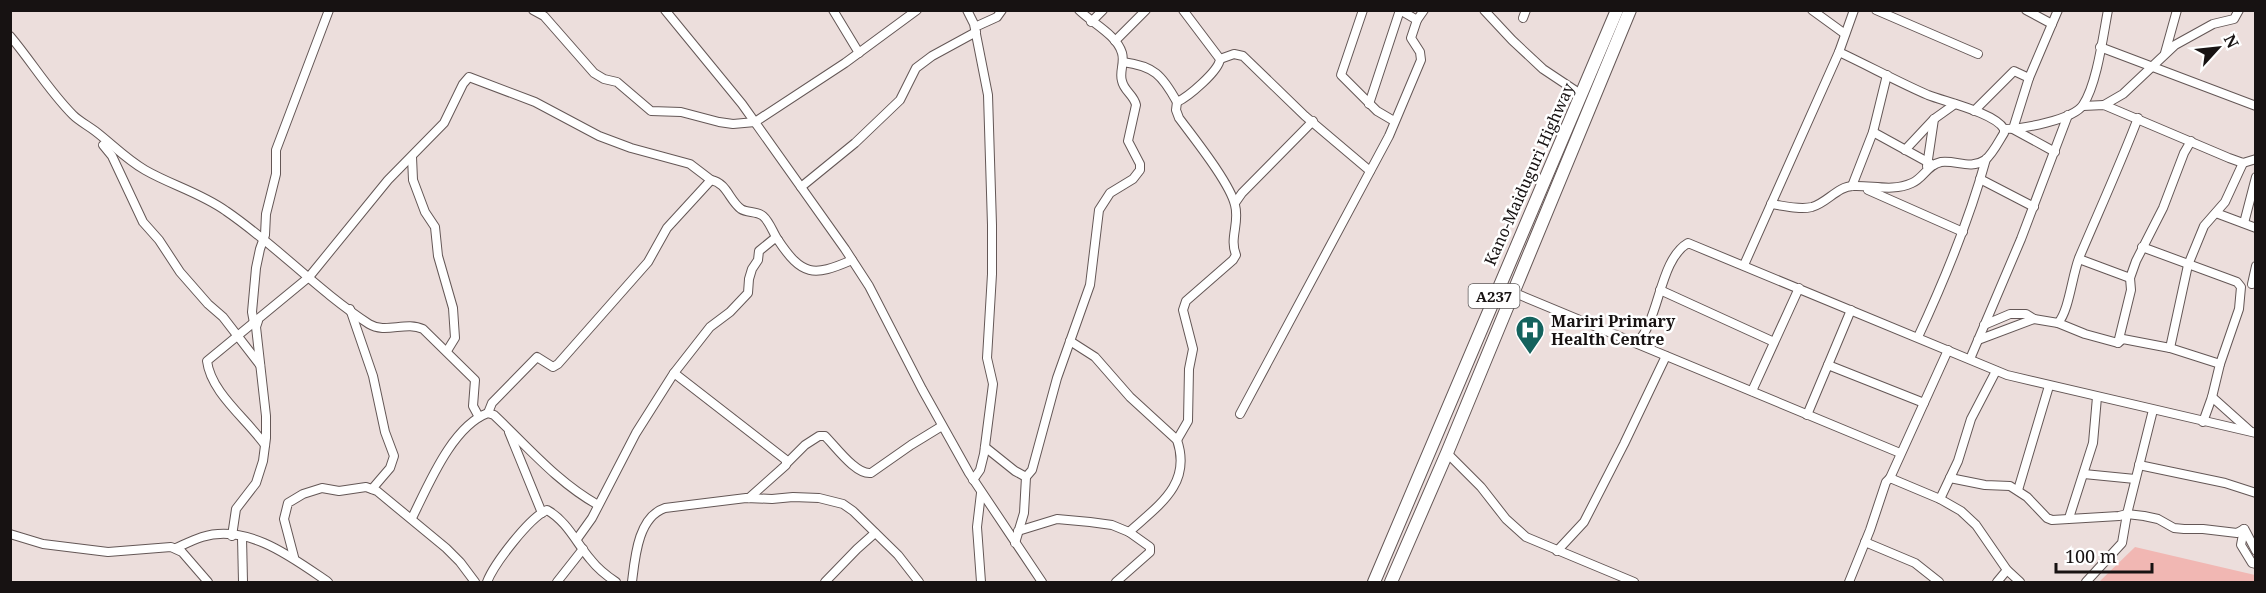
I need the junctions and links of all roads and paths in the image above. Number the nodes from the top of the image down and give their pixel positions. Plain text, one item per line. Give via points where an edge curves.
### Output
1 (329, 10) edge
2 (533, 10) edge
3 (665, 10) edge
4 (833, 10) edge
5 (917, 10) edge
6 (967, 10) edge
7 (1002, 10) edge
8 (1079, 10) edge
9 (1103, 10) edge
10 (1146, 10) edge
11 (1182, 10) edge
12 (1363, 10) edge
13 (1400, 10) edge
14 (1424, 10) edge
15 (1484, 10) edge
16 (1617, 10) edge
17 (1630, 10) edge
18 (1812, 10) edge
19 (1854, 10) edge
20 (1876, 10) edge
21 (2026, 10) edge
22 (2058, 10) edge
23 (2108, 10) edge
24 (2177, 10) edge
25 (2239, 10) edge
26 (1417, 20) junction
27 (1091, 22) junction
28 (2052, 24) junction
29 (975, 29) junction
30 (1845, 34) junction
31 (10, 36) edge
32 (1115, 41) junction
33 (2100, 47) junction
34 (1839, 52) junction
35 (859, 53) junction
36 (1978, 54) dead end
37 (2164, 55) junction
38 (1220, 59) junction
39 (1123, 62) junction
40 (2152, 67) junction
41 (1887, 75) junction
42 (2029, 78) junction
43 (1582, 95) junction
44 (1177, 102) junction
45 (1369, 104) junction
46 (1955, 104) junction
47 (2104, 105) junction
48 (2083, 106) junction
49 (2256, 106) edge
50 (1974, 111) junction
51 (2068, 115) junction
52 (2138, 118) junction
53 (1935, 119) junction
54 (1313, 121) junction
55 (1394, 121) junction
56 (755, 122) junction
57 (89, 127) junction
58 (2009, 129) junction
59 (1874, 132) junction
60 (2191, 141) junction
61 (1905, 150) junction
62 (2055, 152) junction
63 (412, 158) junction
64 (1986, 159) junction
65 (2256, 159) edge
66 (2243, 163) junction
67 (1929, 165) junction
68 (1370, 171) junction
69 (2256, 177) edge
70 (1980, 179) junction
71 (711, 180) junction
72 (1855, 186) junction
73 (801, 187) junction
74 (1235, 203) junction
75 (1772, 204) junction
76 (2034, 207) junction
77 (2216, 213) junction
78 (2244, 223) junction
79 (2256, 228) edge
80 (1964, 232) junction
81 (263, 240) junction
82 (778, 240) junction
83 (2142, 247) junction
84 (2079, 259) junction
85 (852, 260) junction
86 (1744, 265) junction
87 (2188, 266) junction
88 (2256, 266) edge
89 (309, 277) junction
90 (2130, 278) junction
91 (2254, 284) edge
92 (1498, 286) junction
93 (2241, 287) junction
94 (1799, 288) junction
95 (1660, 290) junction
96 (1513, 293) junction
97 (350, 309) junction
98 (1851, 310) junction
99 (2034, 319) junction
100 (256, 322) junction
101 (2058, 323) junction
102 (1984, 325) junction
103 (239, 336) junction
104 (1918, 338) junction
105 (1978, 340) junction
106 (1070, 341) junction
107 (1774, 342) junction
108 (1637, 343) junction
109 (2118, 343) junction
110 (2170, 348) junction
111 (1948, 350) junction
112 (447, 351) junction
113 (1666, 356) junction
114 (1970, 359) junction
115 (2220, 364) junction
116 (260, 365) junction
117 (1828, 366) junction
118 (1996, 371) junction
119 (674, 373) junction
120 (2049, 386) junction
121 (1752, 391) junction
122 (2097, 397) junction
123 (2212, 397) junction
124 (1924, 402) junction
125 (2152, 410) junction
126 (1240, 414) dead end
127 (483, 415) junction
128 (1807, 415) junction
129 (2203, 422) junction
130 (942, 426) junction
131 (507, 427) junction
132 (2254, 433) edge
133 (1177, 440) junction
134 (265, 444) junction
135 (985, 447) junction
136 (1447, 453) junction
137 (1900, 453) junction
138 (787, 463) junction
139 (2139, 465) junction
140 (2084, 474) junction
141 (1026, 477) junction
142 (1890, 478) junction
143 (1950, 478) junction
144 (2135, 479) junction
145 (973, 480) junction
146 (372, 489) junction
147 (2018, 490) junction
148 (981, 492) junction
149 (2256, 493) edge
150 (749, 498) junction
151 (1940, 499) junction
152 (598, 505) junction
153 (542, 513) junction
154 (2127, 514) junction
155 (412, 518) junction
156 (2069, 518) junction
157 (2244, 529) junction
158 (1018, 531) junction
159 (1129, 532) junction
160 (875, 533) junction
161 (10, 534) edge
162 (232, 536) junction
163 (242, 537) junction
164 (577, 539) junction
165 (1865, 542) junction
166 (1015, 543) junction
167 (176, 548) junction
168 (583, 549) junction
169 (1557, 551) junction
170 (2256, 551) edge
171 (294, 557) junction
172 (2256, 564) edge
173 (2007, 570) junction
174 (1394, 581) edge
175 (208, 582) edge
176 (243, 582) edge
177 (328, 582) edge
178 (475, 582) edge
179 (487, 582) edge
180 (557, 582) edge
181 (616, 582) edge
182 (632, 582) edge
183 (825, 582) edge
184 (919, 582) edge
185 (981, 582) edge
186 (1042, 582) edge
187 (1116, 582) edge
188 (1374, 582) edge
189 (1634, 582) edge
190 (1849, 582) edge
191 (1939, 582) edge
192 (1997, 582) edge
193 (2020, 582) edge
194 (2086, 582) edge

1 - 81 street via 276,150 276,174
2 - 56 street via 544,16 589,69 617,82 648,110 681,112 719,123
3 - 56 street
4 - 35 street
5 - 35 street
6 - 29 street
7 - 29 street
8 - 27 street
9 - 27 street
10 - 32 street
11 - 38 street
12 - 45 street via 1341,75
13 - 26 street
13 - 45 street
14 - 26 street
15 - 43 street via 1543,69
16 - 43 highway, Kano-Maiduguri Highway / A237
17 - 96 highway, Kano-Maiduguri Highway / A237
18 - 30 street
19 - 30 street
20 - 36 street
21 - 28 street
22 - 28 street
23 - 33 street
24 - 37 street
25 - 37 street via 2234,19 2207,27
26 - 55 street via 1411,38 1421,60
27 - 32 street
28 - 42 street
29 - 73 street via 916,68 900,100
29 - 135 street via 988,95 992,225 987,358 993,384
30 - 34 street
31 - 57 street via 65,106
32 - 39 street
33 - 40 street
33 - 48 street
34 - 41 street
34 - 75 street
35 - 56 street
37 - 40 street
38 - 44 street via 1217,69
38 - 54 street via 1234,54 1243,56
39 - 44 street via 1147,66 1171,88
39 - 106 street via 1120,78 1136,101 1128,141 1140,170 1110,193 1099,210 1092,274
40 - 47 street via 2123,94
40 - 49 street
41 - 46 street
41 - 59 street
42 - 50 street via 2014,70
42 - 58 street
43 - 92 highway, Kano-Maiduguri Highway / A237
44 - 74 street via 1177,115
45 - 55 street
46 - 50 street
46 - 53 street
47 - 48 street
47 - 52 street
48 - 51 street
50 - 58 street
51 - 58 street
51 - 62 street
52 - 60 street
52 - 84 street
53 - 61 street
53 - 67 street
54 - 68 street
54 - 74 street
55 - 68 street
56 - 73 street
57 - 81 street via 123,156 225,210
57 - 103 street via 112,156 143,222 180,272
58 - 62 street
58 - 64 street
59 - 61 street
59 - 72 street
60 - 66 street
60 - 83 street
61 - 67 street
62 - 76 street
63 - 71 street via 444,123 463,84 473,77 557,112 599,136 690,164
63 - 89 street via 388,180
63 - 112 street via 413,180 435,227 438,256 453,308 455,338
64 - 67 street via 1969,166 1948,162
64 - 70 street
65 - 66 street
66 - 77 street
67 - 72 street via 1912,183 1894,188
68 - 126 street
69 - 78 street
70 - 76 street
70 - 80 street
71 - 82 street via 726,188 741,208 764,217
71 - 127 street via 667,228 648,262 558,364 553,367 537,357
72 - 75 street via 1814,207
72 - 80 street
73 - 85 street
74 - 133 street via 1237,220 1232,241 1236,255 1186,301 1183,310 1193,356 1188,422
75 - 86 street
76 - 102 street
77 - 78 street
77 - 87 street via 2204,226
78 - 79 street
80 - 104 street
81 - 89 street
81 - 100 street via 252,312
82 - 85 street via 796,264 807,271
82 - 119 street via 775,238 759,251 748,293 710,327
83 - 87 street
83 - 90 street
84 - 90 street
84 - 101 street
85 - 130 street
86 - 94 street
86 - 95 street via 1688,243 1678,249
87 - 93 street via 2237,282
87 - 110 street
88 - 91 street
89 - 97 street
89 - 100 street
90 - 109 street via 2131,290
91 - 93 street
92 - 96 street
92 - 188 highway, Kano-Maiduguri Highway / A237
93 - 115 street via 2239,309
94 - 98 street
94 - 107 street
95 - 107 street
95 - 108 street via 1645,333
96 - 108 street
96 - 136 highway, Kano-Maiduguri Highway / A237
97 - 112 street via 375,326 415,325
97 - 146 street via 394,456 390,468
98 - 104 street
98 - 117 street
99 - 101 street
99 - 102 street via 2026,314 2010,314
99 - 105 street
100 - 103 street
100 - 116 street
101 - 109 street
102 - 105 street
103 - 116 street
103 - 134 street via 207,361 208,368 231,405
104 - 111 street
105 - 114 street
106 - 133 street via 1095,357 1130,397
106 - 141 street via 1032,470
107 - 121 street
108 - 113 street
109 - 110 street via 2124,339
110 - 115 street
111 - 114 street
111 - 124 street
112 - 127 street via 475,380 474,406
113 - 121 street
113 - 169 street via 1584,522
114 - 118 street
115 - 123 street
116 - 134 street
117 - 124 street
117 - 128 street
118 - 120 street
118 - 143 street via 1971,419
119 - 138 street
119 - 152 street
120 - 122 street
120 - 147 street
121 - 128 street
122 - 125 street
122 - 140 street via 2093,442
123 - 129 street
123 - 132 street
124 - 137 street
125 - 129 street
125 - 139 street
127 - 131 street via 494,415
127 - 155 street via 447,448
128 - 137 street
129 - 132 street
130 - 138 street via 871,473 857,469 825,436 805,445
130 - 145 street
131 - 152 street via 575,492
131 - 153 street
133 - 159 street via 1182,457 1178,482
134 - 162 street via 256,483 236,509
135 - 141 street
135 - 145 street via 980,470
136 - 169 street via 1526,537
136 - 174 highway, Kano-Maiduguri Highway / A237
137 - 142 street
138 - 150 street
139 - 144 street
139 - 149 street
140 - 144 street
140 - 156 street
141 - 158 street via 1024,513
142 - 151 street
142 - 165 street
143 - 147 street
143 - 151 street
144 - 154 street
145 - 148 street
146 - 155 street
146 - 171 street via 322,488 288,503 284,519
147 - 156 street via 2046,518
148 - 166 street
148 - 185 street via 977,527
150 - 160 street via 807,497 843,504
150 - 182 street via 656,511 646,520 635,554
151 - 173 street via 1976,525
152 - 164 street
153 - 164 street via 547,510 556,514
153 - 179 street via 521,533
154 - 156 street
154 - 157 street via 2158,519 2174,528 2237,533
154 - 194 street via 2122,543
155 - 178 street via 460,562
157 - 170 street
157 - 172 street via 2241,545
158 - 159 street via 1057,519 1112,525
158 - 166 street
159 - 187 street via 1150,552
160 - 183 street
160 - 184 street
161 - 167 street via 43,544 108,552
162 - 163 street
162 - 167 street via 204,536
163 - 171 street
163 - 176 street
164 - 168 street
165 - 190 street
165 - 191 street via 1916,563
166 - 186 street
167 - 175 street
168 - 180 street
168 - 181 street
169 - 189 street
171 - 177 street
173 - 192 street
173 - 193 street

